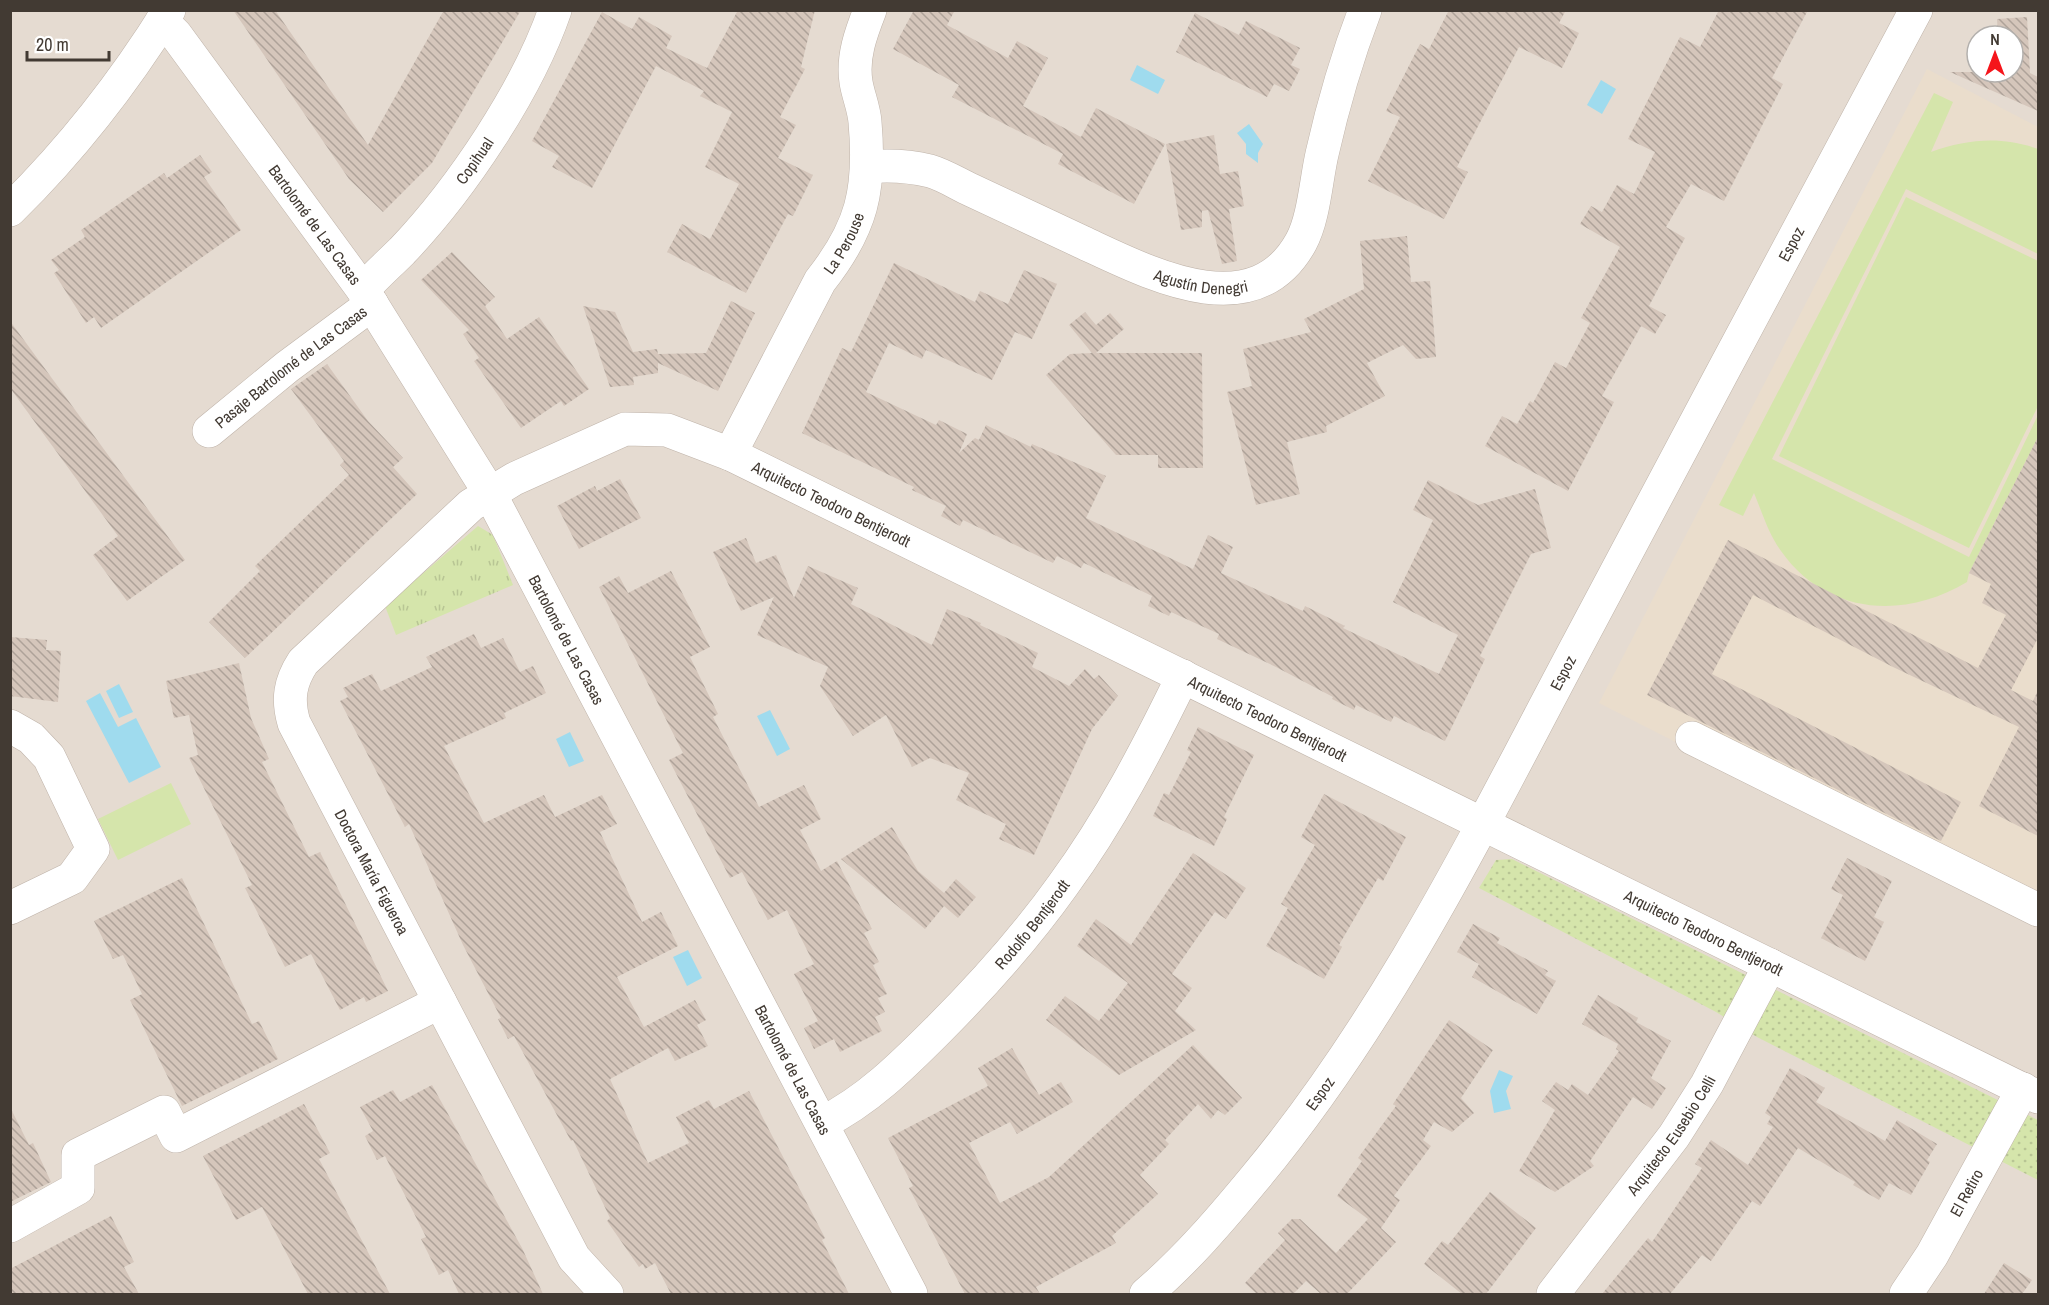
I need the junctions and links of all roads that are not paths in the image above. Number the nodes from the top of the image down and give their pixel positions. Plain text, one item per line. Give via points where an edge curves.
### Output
1 (555, 10) edge
2 (870, 10) edge
3 (1365, 10) edge
4 (1916, 10) edge
5 (166, 16) edge
6 (867, 166) junction
7 (10, 210) edge
8 (367, 297) junction
9 (209, 431) dead end
10 (730, 454) junction
11 (489, 492) junction
12 (1183, 676) junction
13 (10, 726) edge
14 (1692, 738) dead end
15 (1482, 823) junction
16 (10, 908) edge
17 (2038, 910) edge
18 (1770, 965) junction
19 (440, 1002) junction
20 (2031, 1093) edge
21 (822, 1123) junction
22 (10, 1226) edge
23 (607, 1294) edge
24 (910, 1294) edge
25 (1146, 1294) edge
26 (1553, 1294) edge
27 (1906, 1294) edge

1 - 8 street, Copihual via 523,78 471,165
2 - 6 street, La Perouse via 859,36 855,80 865,120
3 - 6 street, Agustín Denegri via 1333,107 1309,222 1290,257 1276,271 1250,284 1208,288 1155,276 932,172
4 - 15 street, Espoz
5 - 7 street via 108,102 57,163
5 - 8 street, Bartolomé de Las Casas
6 - 10 street, La Perouse via 854,232 820,281
8 - 9 street, Pasaje Bartolomé de Las Casas
8 - 11 street, Bartolomé de Las Casas
10 - 11 street, Arquitecto Teodoro Bentjerodt via 667,430 626,429
10 - 12 street, Arquitecto Teodoro Bentjerodt
11 - 19 street, Doctora María Figueroa via 303,662 289,698 294,723
11 - 21 street, Bartolomé de Las Casas
12 - 15 street, Arquitecto Teodoro Bentjerodt
12 - 21 street, Rodolfo Bentjerodt via 1093,842 1025,934 970,998 901,1066 851,1107
13 - 16 street via 32,738 49,757 93,849 72,878
14 - 17 street
15 - 18 street, Arquitecto Teodoro Bentjerodt
15 - 25 street, Espoz via 1390,989 1316,1101 1231,1206
18 - 20 street, Arquitecto Teodoro Bentjerodt
18 - 26 street, Arquitecto Eusebio Celli via 1707,1084 1674,1136
19 - 22 street via 176,1136 164,1112 78,1155 78,1188
19 - 23 street, Doctora María Figueroa via 574,1258
20 - 27 street, El Retiro
21 - 24 street, Bartolomé de Las Casas

